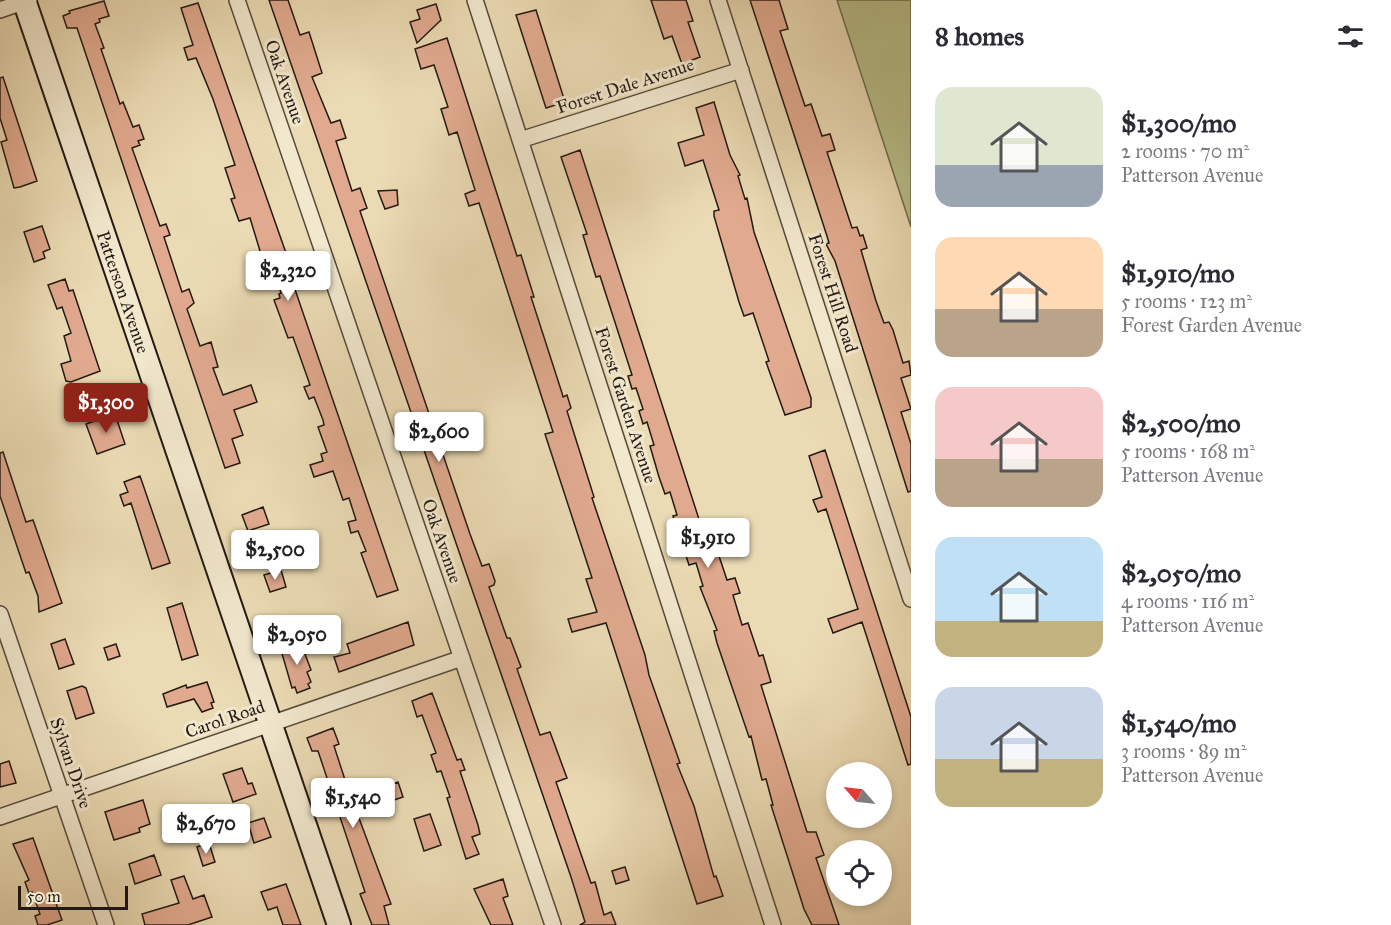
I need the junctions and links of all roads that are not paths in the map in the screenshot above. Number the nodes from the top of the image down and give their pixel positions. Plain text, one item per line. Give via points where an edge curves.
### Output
1 (237, 0) edge
2 (475, 0) edge
3 (718, 0) edge
4 (26, 1) edge
5 (0, 10) edge
6 (741, 70) junction
7 (520, 140) junction
8 (911, 599) edge
9 (0, 614) edge
10 (462, 658) junction
11 (270, 723) junction
12 (62, 796) junction
13 (0, 817) edge
14 (106, 925) edge
15 (339, 925) edge
16 (553, 925) edge
17 (773, 925) edge

1 - 10 street, Oak Avenue
2 - 7 street, Forest Garden Avenue
3 - 6 street, Forest Hill Road
4 - 5 street
4 - 11 main road, Patterson Avenue
6 - 7 street, Forest Dale Avenue
6 - 8 street, Forest Hill Road
7 - 17 street, Forest Garden Avenue
9 - 12 street, Sylvan Drive
10 - 11 street, Carol Road
10 - 16 street, Oak Avenue
11 - 12 street, Carol Road
11 - 15 main road, Patterson Avenue
12 - 13 street, Carol Road
12 - 14 street, Sylvan Drive

